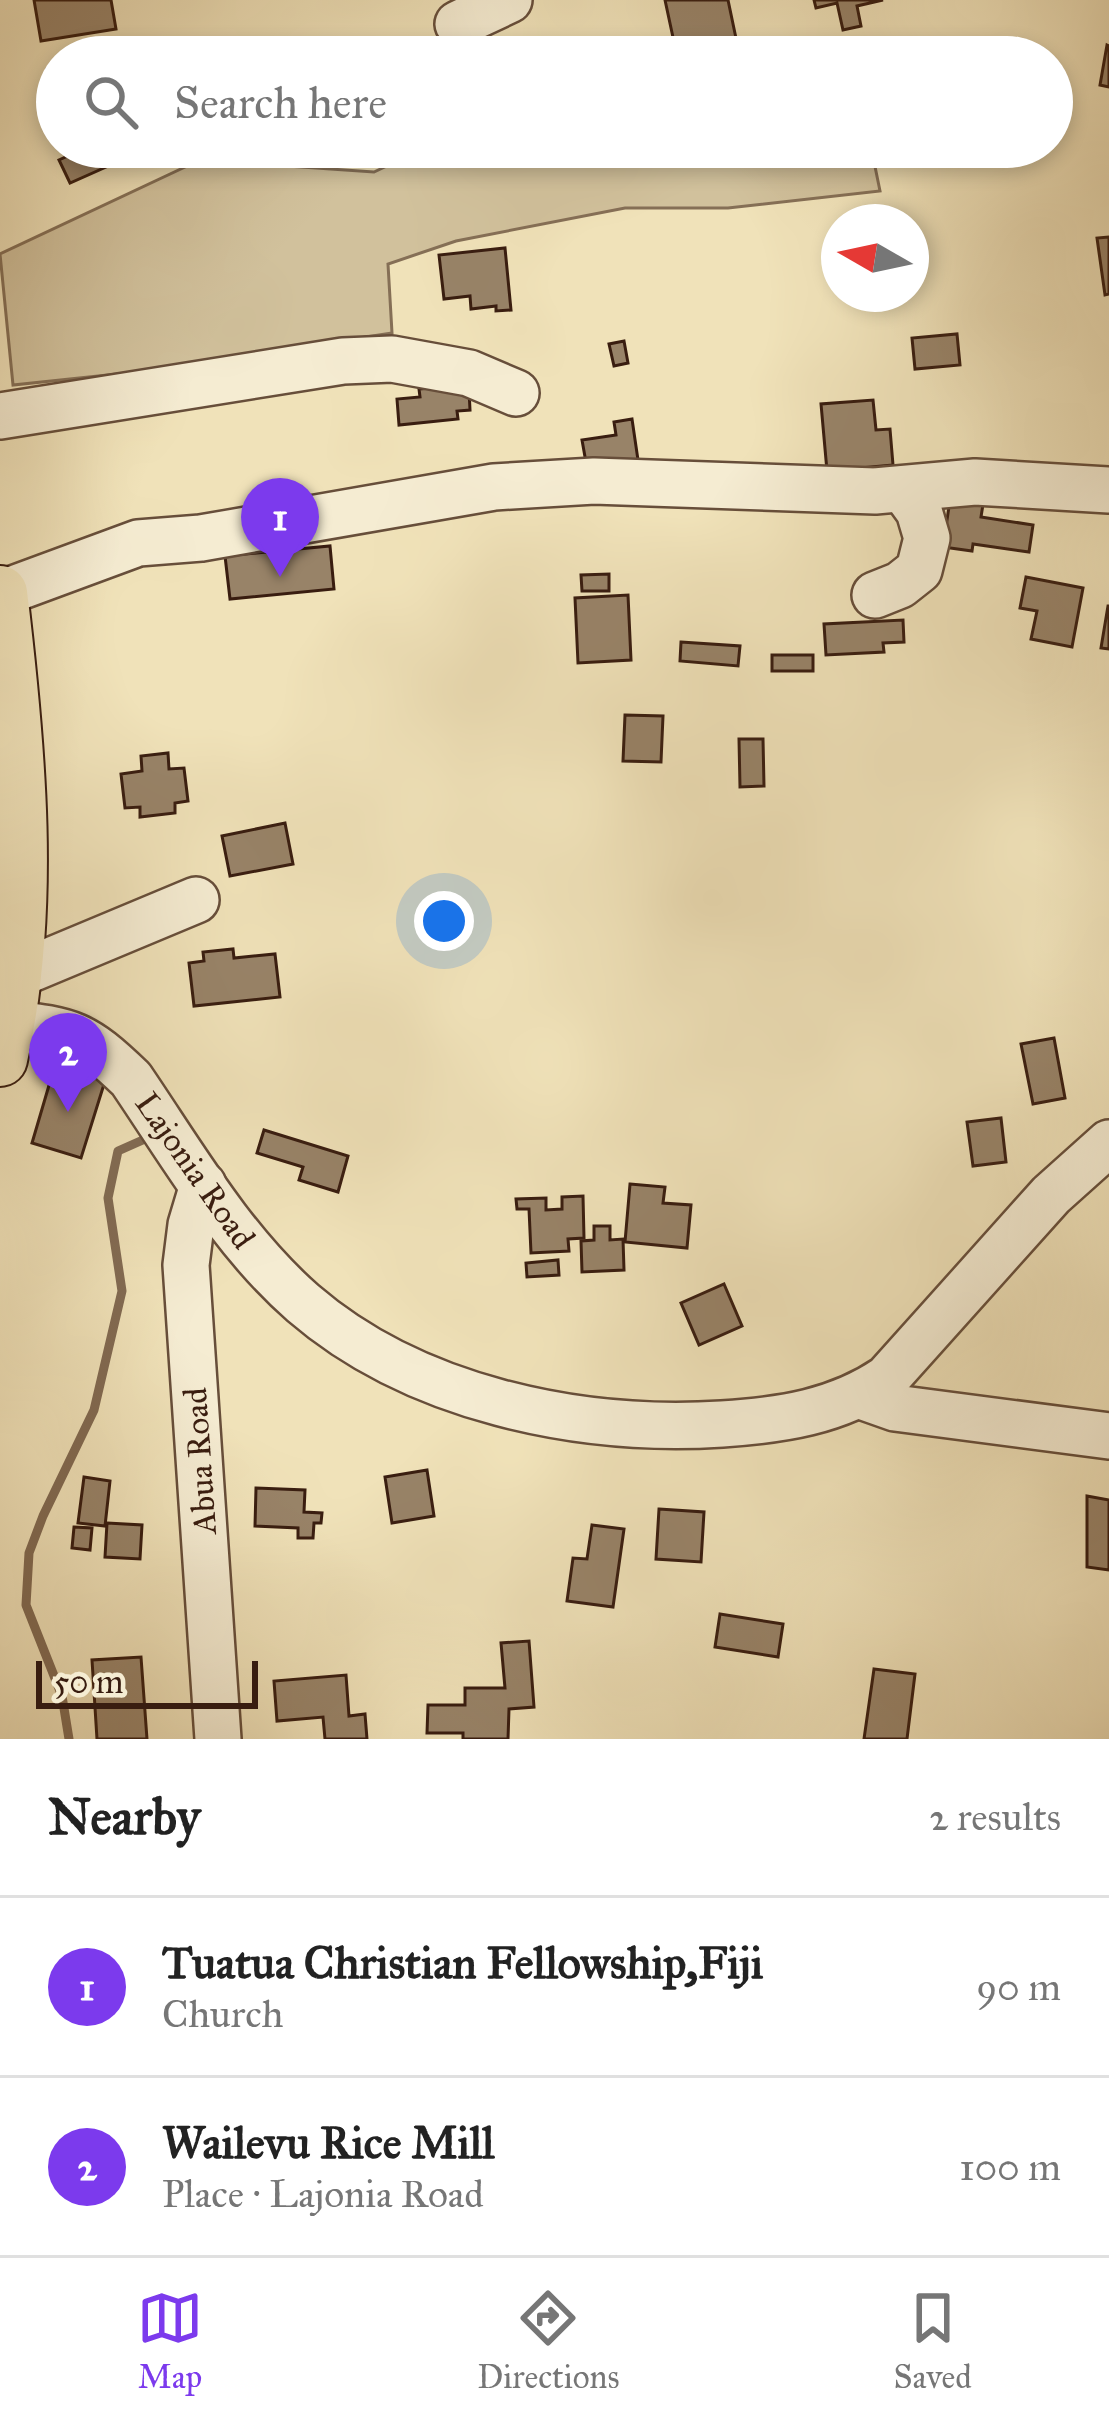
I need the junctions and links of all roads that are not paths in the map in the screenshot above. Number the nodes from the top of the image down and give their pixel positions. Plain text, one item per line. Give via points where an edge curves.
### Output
1 (509, 0) edge
2 (458, 24) dead end
3 (516, 393) dead end
4 (0, 416) edge
5 (903, 489) junction
6 (1109, 490) edge
7 (0, 593) edge
8 (875, 595) dead end
9 (196, 899) dead end
10 (8, 986) edge
11 (1109, 1143) edge
12 (203, 1185) junction
13 (861, 1396) junction
14 (1109, 1436) edge
15 (218, 1739) edge

1 - 2 street
3 - 4 street via 469,373 392,359
5 - 6 street via 974,482
5 - 7 street via 594,481 494,487 138,543
5 - 8 street via 926,538 919,570
7 - 10 main road via 20,844
9 - 10 street
10 - 12 street, Lajonia Road via 131,1079
11 - 13 street, Lajonia Road
12 - 13 street, Lajonia Road via 245,1245 345,1336 503,1404 565,1418 687,1426 813,1413
12 - 15 street, Abua Road via 186,1264
13 - 14 street via 895,1408

